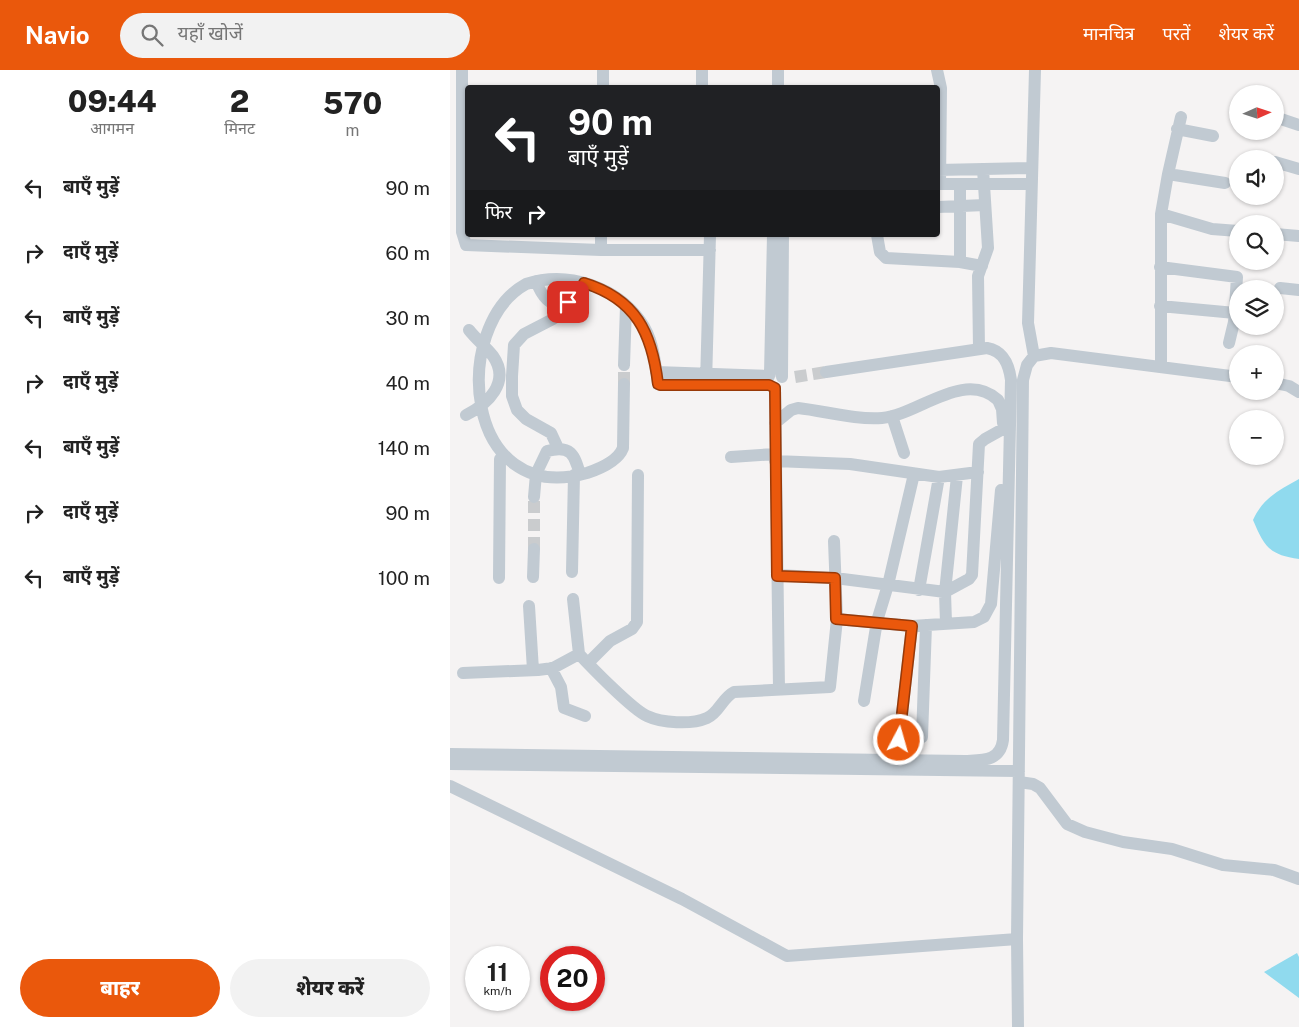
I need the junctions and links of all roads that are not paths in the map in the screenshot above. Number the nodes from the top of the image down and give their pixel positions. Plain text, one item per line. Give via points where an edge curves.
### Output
1 (462, 70) edge
2 (603, 70) edge
3 (702, 70) edge
4 (778, 70) edge
5 (937, 70) edge
6 (1034, 70) edge
7 (603, 85) edge
8 (702, 85) edge
9 (778, 85) edge
10 (1284, 120) edge
11 (1299, 125) edge
12 (940, 129) edge
13 (1213, 136) dead end
14 (1284, 165) edge
15 (1032, 168) junction
16 (983, 169) junction
17 (1299, 169) edge
18 (940, 170) edge
19 (1168, 174) junction
20 (1225, 183) dead end
21 (940, 184) edge
22 (960, 184) junction
23 (984, 184) junction
24 (1032, 184) junction
25 (985, 205) junction
26 (940, 207) edge
27 (960, 207) junction
28 (1162, 214) junction
29 (1229, 230) edge
30 (1284, 235) edge
31 (1299, 236) edge
32 (601, 237) edge
33 (710, 237) edge
34 (773, 237) edge
35 (783, 237) edge
36 (877, 237) edge
37 (601, 250) junction
38 (710, 250) junction
39 (960, 262) junction
40 (982, 266) junction
41 (1160, 267) junction
42 (1236, 280) edge
43 (536, 281) junction
44 (584, 283) junction
45 (1284, 288) edge
46 (1299, 290) edge
47 (561, 304) junction
48 (626, 306) junction
49 (1160, 306) junction
50 (1229, 312) edge
51 (1231, 335) edge
52 (1229, 343) dead end
53 (979, 349) junction
54 (1034, 356) junction
55 (624, 365) tunnel mouth
56 (1161, 366) junction
57 (826, 372) tunnel mouth
58 (506, 375) junction
59 (795, 376) tunnel mouth
60 (1229, 376) edge
61 (706, 379) junction
62 (774, 380) junction
63 (624, 384) tunnel mouth
64 (1284, 385) edge
65 (1299, 392) edge
66 (892, 416) junction
67 (775, 422) junction
68 (1003, 429) junction
69 (558, 448) junction
70 (904, 453) dead end
71 (731, 457) dead end
72 (775, 457) junction
73 (500, 459) junction
74 (978, 472) junction
75 (536, 474) junction
76 (914, 474) junction
77 (577, 475) junction
78 (638, 475) dead end
79 (957, 476) junction
80 (940, 477) junction
81 (534, 497) tunnel mouth
82 (834, 541) dead end
83 (534, 549) tunnel mouth
84 (572, 572) dead end
85 (777, 576) junction
86 (534, 577) dead end
87 (499, 578) dead end
88 (835, 578) junction
89 (888, 585) junction
90 (918, 590) junction
91 (945, 592) junction
92 (573, 599) dead end
93 (529, 606) dead end
94 (836, 619) junction
95 (877, 621) junction
96 (946, 623) junction
97 (926, 625) junction
98 (912, 626) junction
99 (583, 658) junction
100 (551, 668) junction
101 (533, 670) junction
102 (463, 673) dead end
103 (779, 689) junction
104 (864, 701) dead end
105 (585, 716) dead end
106 (922, 737) dead end
107 (899, 740) dead end
108 (450, 754) edge
109 (450, 764) edge
110 (1019, 776) junction
111 (450, 786) edge
112 (1299, 879) edge
113 (1017, 939) junction
114 (1018, 1027) edge

1 - 37 street via 462,232 466,246
2 - 7 street
3 - 8 street
4 - 9 street
5 - 12 street via 941,88
6 - 15 street
10 - 11 street
13 - 19 street via 1179,123
14 - 17 street
15 - 16 street
15 - 24 street
16 - 18 street
16 - 23 street
19 - 20 street
19 - 28 street
21 - 22 street
22 - 23 street
22 - 27 street
23 - 24 street
23 - 25 street
24 - 54 street via 1028,323
25 - 27 street
25 - 40 street via 988,248
26 - 27 street
27 - 39 street
28 - 29 street via 1212,229
28 - 41 street
30 - 31 street
32 - 37 street
33 - 38 street
34 - 62 street
35 - 62 street
36 - 39 street via 880,252 886,258
37 - 38 street
38 - 61 street
39 - 40 street
40 - 53 street via 978,276
41 - 42 street via 1236,276
41 - 49 street
43 - 44 street
43 - 47 street via 545,300
43 - 58 street via 510,290 481,314 466,334 493,357
44 - 47 street via 577,296
44 - 48 street via 608,292
45 - 46 street
47 - 58 street via 554,319 524,334 514,345
48 - 55 street
48 - 61 street via 642,323 648,336 658,384
49 - 50 street
49 - 56 street
51 - 52 street
53 - 57 street
53 - 108 street via 996,350 1002,355 1011,380 1003,740 997,755 987,760 965,760
54 - 56 street via 1051,353
54 - 110 street via 1027,365 1023,380
56 - 60 street
58 - 69 street via 517,410 551,433
58 - 73 street via 483,406 464,411 475,433
59 - 62 street
61 - 62 street
62 - 67 street
63 - 77 street via 622,451 596,470
64 - 65 street
66 - 67 street via 867,417 798,408
66 - 68 street via 957,391 972,389 998,400
66 - 70 street
67 - 72 street
68 - 74 street via 979,444
68 - 96 street via 991,604 979,621
69 - 75 street via 544,454
69 - 77 street via 573,454
71 - 72 street
72 - 76 street
72 - 85 street
73 - 75 street
73 - 87 street
74 - 79 street
74 - 91 street via 972,575
75 - 77 street
75 - 81 street
76 - 80 street
76 - 89 street
77 - 84 street
78 - 99 street via 637,622 632,629
79 - 80 street
79 - 91 street
80 - 90 street
82 - 88 street
83 - 86 street
85 - 88 street
85 - 103 street
88 - 89 street
88 - 94 street
89 - 90 street
89 - 95 street
90 - 91 street
91 - 96 street
92 - 99 street
93 - 101 street
94 - 95 street
94 - 103 street via 830,687
95 - 98 street
95 - 104 street
96 - 97 street
97 - 98 street
97 - 106 street
98 - 107 street
99 - 100 street
99 - 103 street via 641,713 661,721 705,719 734,692
100 - 101 street
100 - 105 street via 561,687 564,708
101 - 102 street
109 - 110 street
110 - 112 street via 1040,788 1067,824 1085,832 1123,842 1172,849 1224,865 1274,870
110 - 113 street
111 - 113 street via 682,899 787,956
113 - 114 street

